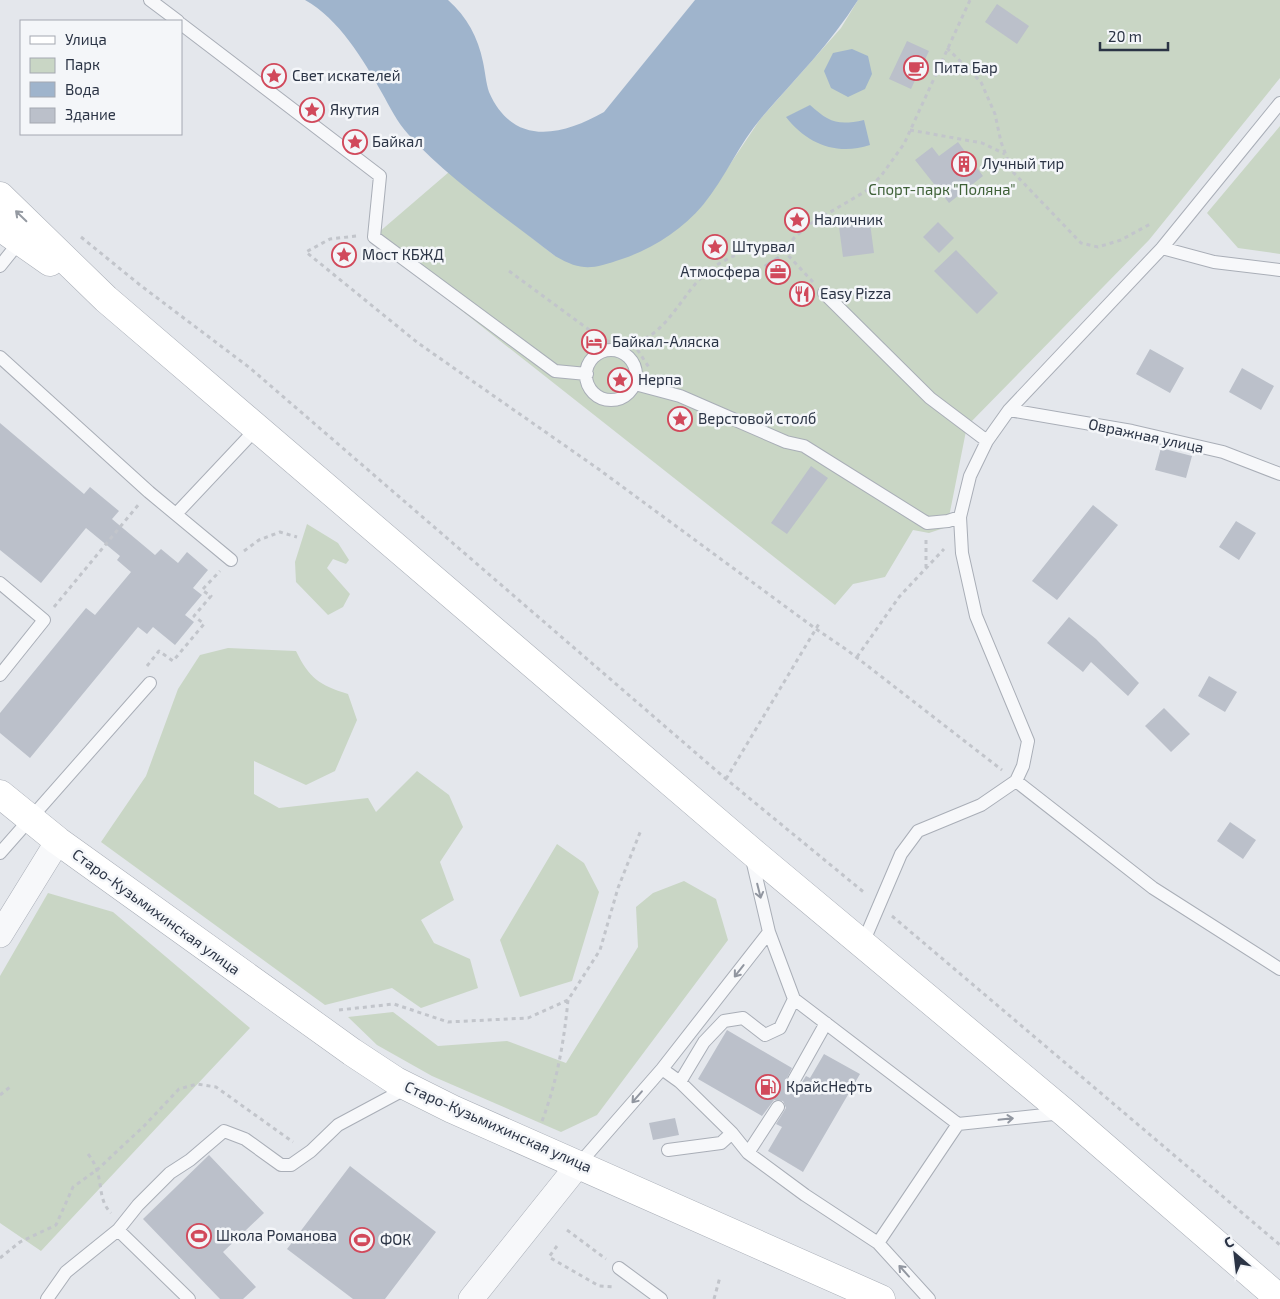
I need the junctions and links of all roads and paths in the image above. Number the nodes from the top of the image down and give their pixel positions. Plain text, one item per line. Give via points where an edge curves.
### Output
1 (150, 0) edge
2 (970, 0) edge
3 (177, 20) edge
4 (182, 25) edge
5 (947, 48) junction
6 (1280, 103) edge
7 (910, 130) junction
8 (1006, 154) junction
9 (0, 196) edge
10 (1152, 222) dead end
11 (74, 231) dead end
12 (10, 234) edge
13 (374, 236) junction
14 (1162, 248) junction
15 (784, 251) junction
16 (0, 266) edge
17 (1280, 270) edge
18 (509, 271) dead end
19 (824, 293) joint
20 (106, 299) junction
21 (633, 343) junction
22 (0, 357) edge
23 (587, 374) junction
24 (653, 374) dead end
25 (635, 384) junction
26 (1009, 410) junction
27 (257, 428) junction
28 (987, 441) junction
29 (1280, 474) edge
30 (149, 492) junction
31 (176, 514) junction
32 (960, 517) junction
33 (927, 523) junction
34 (960, 532) junction
35 (297, 537) dead end
36 (231, 560) junction
37 (926, 568) junction
38 (0, 583) edge
39 (44, 620) junction
40 (820, 622) dead end
41 (816, 630) junction
42 (856, 657) junction
43 (0, 675) edge
44 (150, 682) joint
45 (726, 779) junction
46 (1016, 781) junction
47 (0, 794) edge
48 (29, 819) junction
49 (641, 830) dead end
50 (58, 841) junction
51 (750, 850) junction
52 (0, 853) edge
53 (880, 906) junction
54 (769, 932) junction
55 (0, 935) edge
56 (863, 943) junction
57 (1280, 969) edge
58 (794, 999) junction
59 (568, 1000) junction
60 (335, 1011) dead end
61 (826, 1023) junction
62 (662, 1069) junction
63 (794, 1080) dead end
64 (680, 1082) junction
65 (10, 1087) dead end
66 (408, 1087) junction
67 (0, 1095) edge
68 (778, 1107) dead end
69 (1065, 1113) junction
70 (542, 1122) dead end
71 (958, 1124) junction
72 (732, 1133) junction
73 (314, 1147) junction
74 (668, 1150) dead end
75 (748, 1153) junction
76 (88, 1154) dead end
77 (579, 1164) junction
78 (98, 1169) junction
79 (120, 1227) junction
80 (567, 1230) dead end
81 (878, 1243) junction
82 (1280, 1244) edge
83 (557, 1246) dead end
84 (602, 1256) dead end
85 (0, 1258) edge
86 (619, 1268) dead end
87 (720, 1277) dead end
88 (651, 1291) junction
89 (47, 1299) edge
90 (189, 1299) edge
91 (471, 1299) edge
92 (662, 1299) edge
93 (714, 1299) edge
94 (881, 1299) edge
95 (929, 1299) edge
96 (1280, 1299) edge

1 - 3 lane
2 - 5 path
4 - 13 lane via 380,176
5 - 7 path
5 - 8 path via 981,82 995,114
6 - 14 lane
7 - 8 path via 982,143
7 - 15 path via 881,176 866,191 810,224
8 - 10 path via 1012,171 1081,243 1098,247 1106,245 1122,240
20 -> 9 main road
11 - 45 path via 250,368
12 - 16 lane
12 - 20 main road
13 - 23 lane via 555,372
13 - 41 path via 330,239 306,252 418,343 597,468
14 - 17 lane via 1214,262
14 - 26 lane
15 - 19 path
15 - 21 path via 766,245 721,262 704,275 661,327 640,342
18 - 21 path via 603,340
19 - 28 lane via 930,398
20 - 27 main road
21 - 24 path
22 - 30 lane
23 - 25 lane via 589,386 608,400 624,396
23 - 25 lane via 595,355 619,351 632,360 636,368
25 - 33 lane via 680,396 786,442 804,446
26 - 28 lane
26 - 29 lane, Овражная улица via 1132,431 1222,452
27 - 31 lane
27 - 51 main road
28 - 32 lane via 970,476
30 - 31 lane
30 - 39 path
31 - 36 lane
32 - 33 lane via 948,522
32 - 34 lane
33 - 37 path
34 - 37 path
34 - 46 lane via 976,616 1028,741
35 - 36 path via 280,532 259,540
36 - 44 path via 202,590 211,596 194,616 204,624 173,661 159,651 142,672
37 - 42 path via 898,597
38 - 39 lane
39 - 43 lane
40 - 41 path
41 - 42 path
41 - 45 path
42 - 46 path
44 - 48 lane
45 - 53 path
46 - 53 lane via 981,805 918,831 901,854
46 - 57 lane via 1154,888
47 - 48 main road, Старо-Кузьмихинская улица
48 - 50 main road, Старо-Кузьмихинская улица
48 - 52 lane
49 - 59 path via 618,888 600,950
50 - 55 street
50 - 66 main road, Старо-Кузьмихинская улица via 352,1052
51 -> 54 lane
51 - 56 main road
53 - 56 lane
53 - 82 path
54 - 58 lane
54 -> 62 lane
56 - 69 main road
58 - 61 lane
58 - 64 lane via 780,1028 765,1035 743,1018 724,1021 704,1042
59 - 60 path via 528,1018 448,1022 394,1004
59 - 70 path via 564,1043
61 - 63 lane
61 - 71 lane
62 - 64 lane
62 -> 77 lane
64 - 72 lane
65 - 67 path
66 - 73 lane via 338,1125
66 - 77 main road, Старо-Кузьмихинская улица
68 - 75 lane
71 -> 69 lane
69 - 96 main road
71 - 81 lane
72 - 74 lane via 722,1143
72 - 75 lane
73 - 78 path via 294,1143 216,1087 197,1084 179,1089
73 - 79 lane via 291,1165 281,1165 245,1139 224,1131 170,1173
75 - 81 lane
76 - 78 path
77 - 91 street
77 - 94 main road, Старо-Кузьмихинская улица
78 - 79 path via 102,1202
78 - 85 path via 73,1187 56,1225 20,1242
79 - 89 lane via 66,1272
79 - 90 lane
80 - 84 path
95 -> 81 lane
83 - 88 path via 550,1257 600,1286
86 - 88 lane
87 - 93 path
88 - 92 lane

